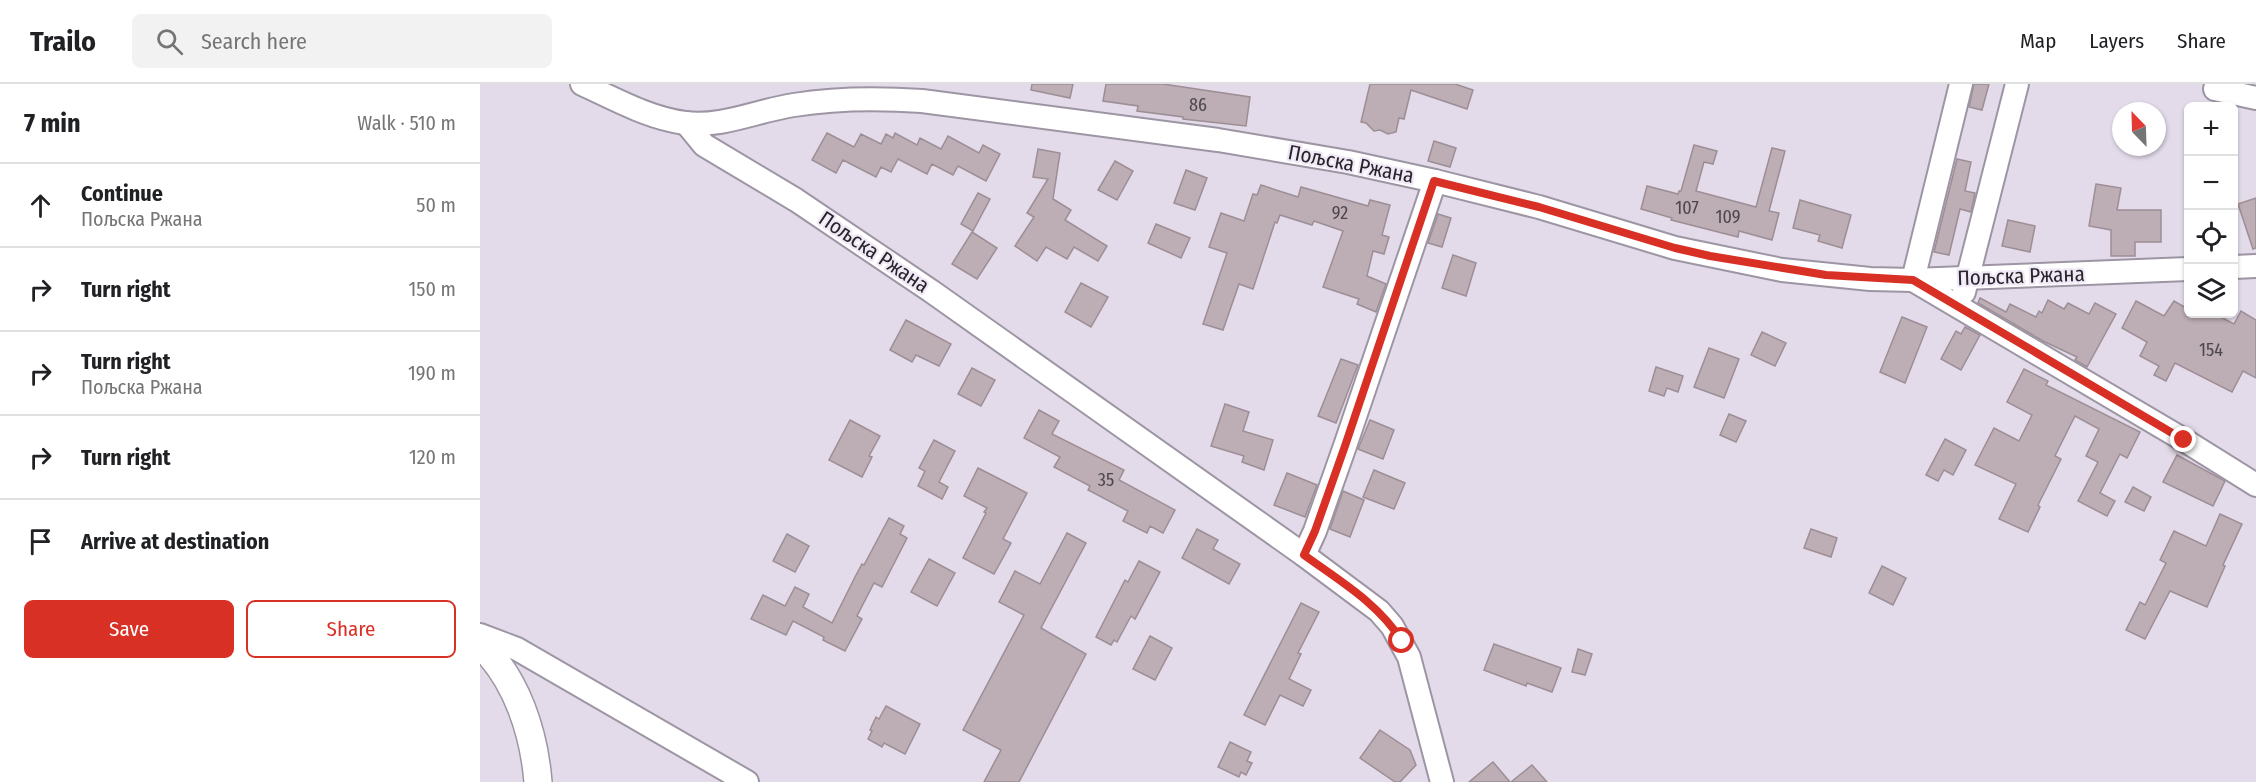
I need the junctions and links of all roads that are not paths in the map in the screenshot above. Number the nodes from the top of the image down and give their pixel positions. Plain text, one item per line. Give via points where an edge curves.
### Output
1 (582, 84) edge
2 (1961, 84) edge
3 (2017, 84) edge
4 (2215, 89) dead end
5 (2256, 98) edge
6 (686, 123) junction
7 (1434, 181) junction
8 (2256, 266) edge
9 (2238, 267) edge
10 (2184, 269) edge
11 (1967, 278) junction
12 (1913, 280) junction
13 (1960, 308) junction
14 (2256, 485) edge
15 (1304, 555) junction
16 (480, 635) edge
17 (480, 644) edge
18 (538, 782) edge
19 (747, 782) edge
20 (1442, 782) edge

1 - 6 street, Пољска Ржана via 649,115
2 - 12 street
3 - 11 street
4 - 5 street
6 - 7 street, Пољска Ржана via 708,123 820,101 922,101 1283,150
6 - 15 street, Пољска Ржана via 704,145 796,200 931,291
7 - 12 street, Пољска Ржана via 1710,256 1826,275
7 - 15 street
8 - 9 street
10 - 11 street, Пољска Ржана
11 - 12 street, Пољска Ржана
11 - 13 street
12 - 13 street
13 - 14 street
15 - 20 street, Пољска Ржана via 1366,600 1392,626 1409,657
16 - 19 street via 517,649
17 - 18 main road via 500,668 524,714

